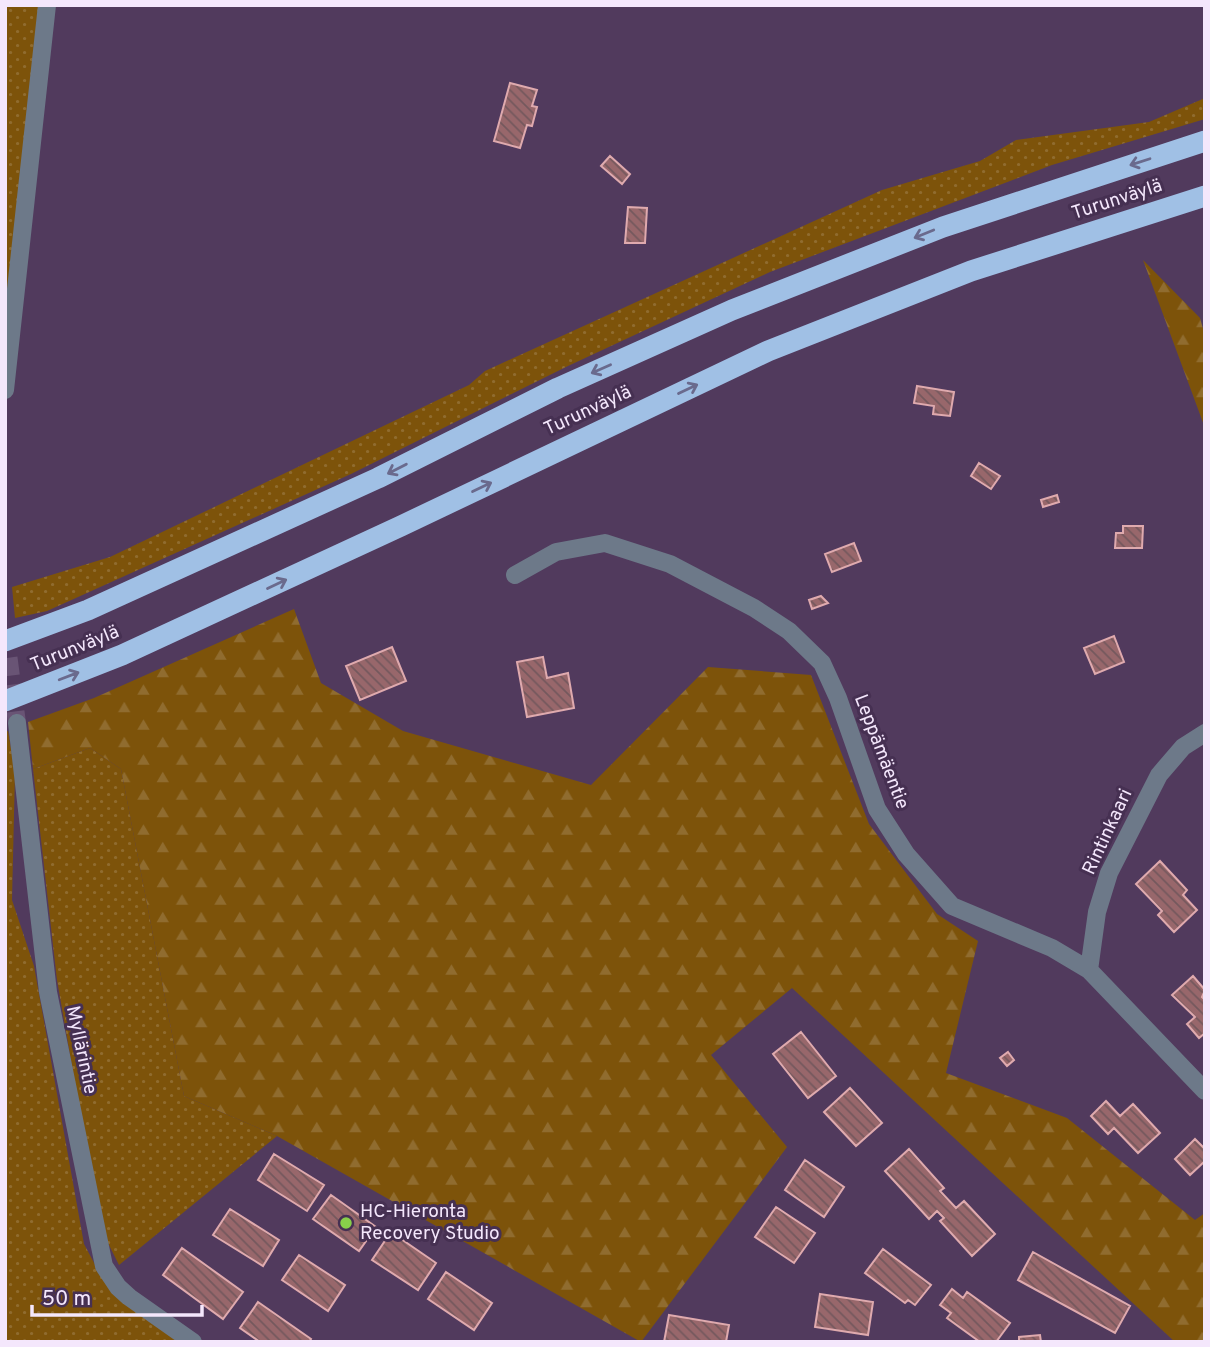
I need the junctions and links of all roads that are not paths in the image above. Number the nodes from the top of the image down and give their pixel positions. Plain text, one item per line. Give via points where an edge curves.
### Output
1 (47, 5) edge
2 (1205, 141) edge
3 (1205, 195) edge
4 (5, 390) edge
5 (515, 575) dead end
6 (5, 641) edge
7 (5, 701) edge
8 (17, 723) tunnel mouth
9 (1205, 733) edge
10 (1089, 970) junction
11 (1205, 1091) edge
12 (193, 1342) edge

1 - 4 street
2 -> 6 highway, Turunväylä via 943,227 732,310 558,388 365,484 88,610
7 -> 3 highway, Turunväylä via 122,655 768,351 971,271
5 - 10 street, Leppämäentie via 556,552 605,543 670,564 789,631 822,663 877,809 906,854 952,906 1052,948
8 - 12 street, Myllärintie via 48,992 104,1266 129,1297
9 - 10 street, Rintinkaari via 1183,747 1158,775 1109,873 1097,912
10 - 11 street, Leppämäentie

